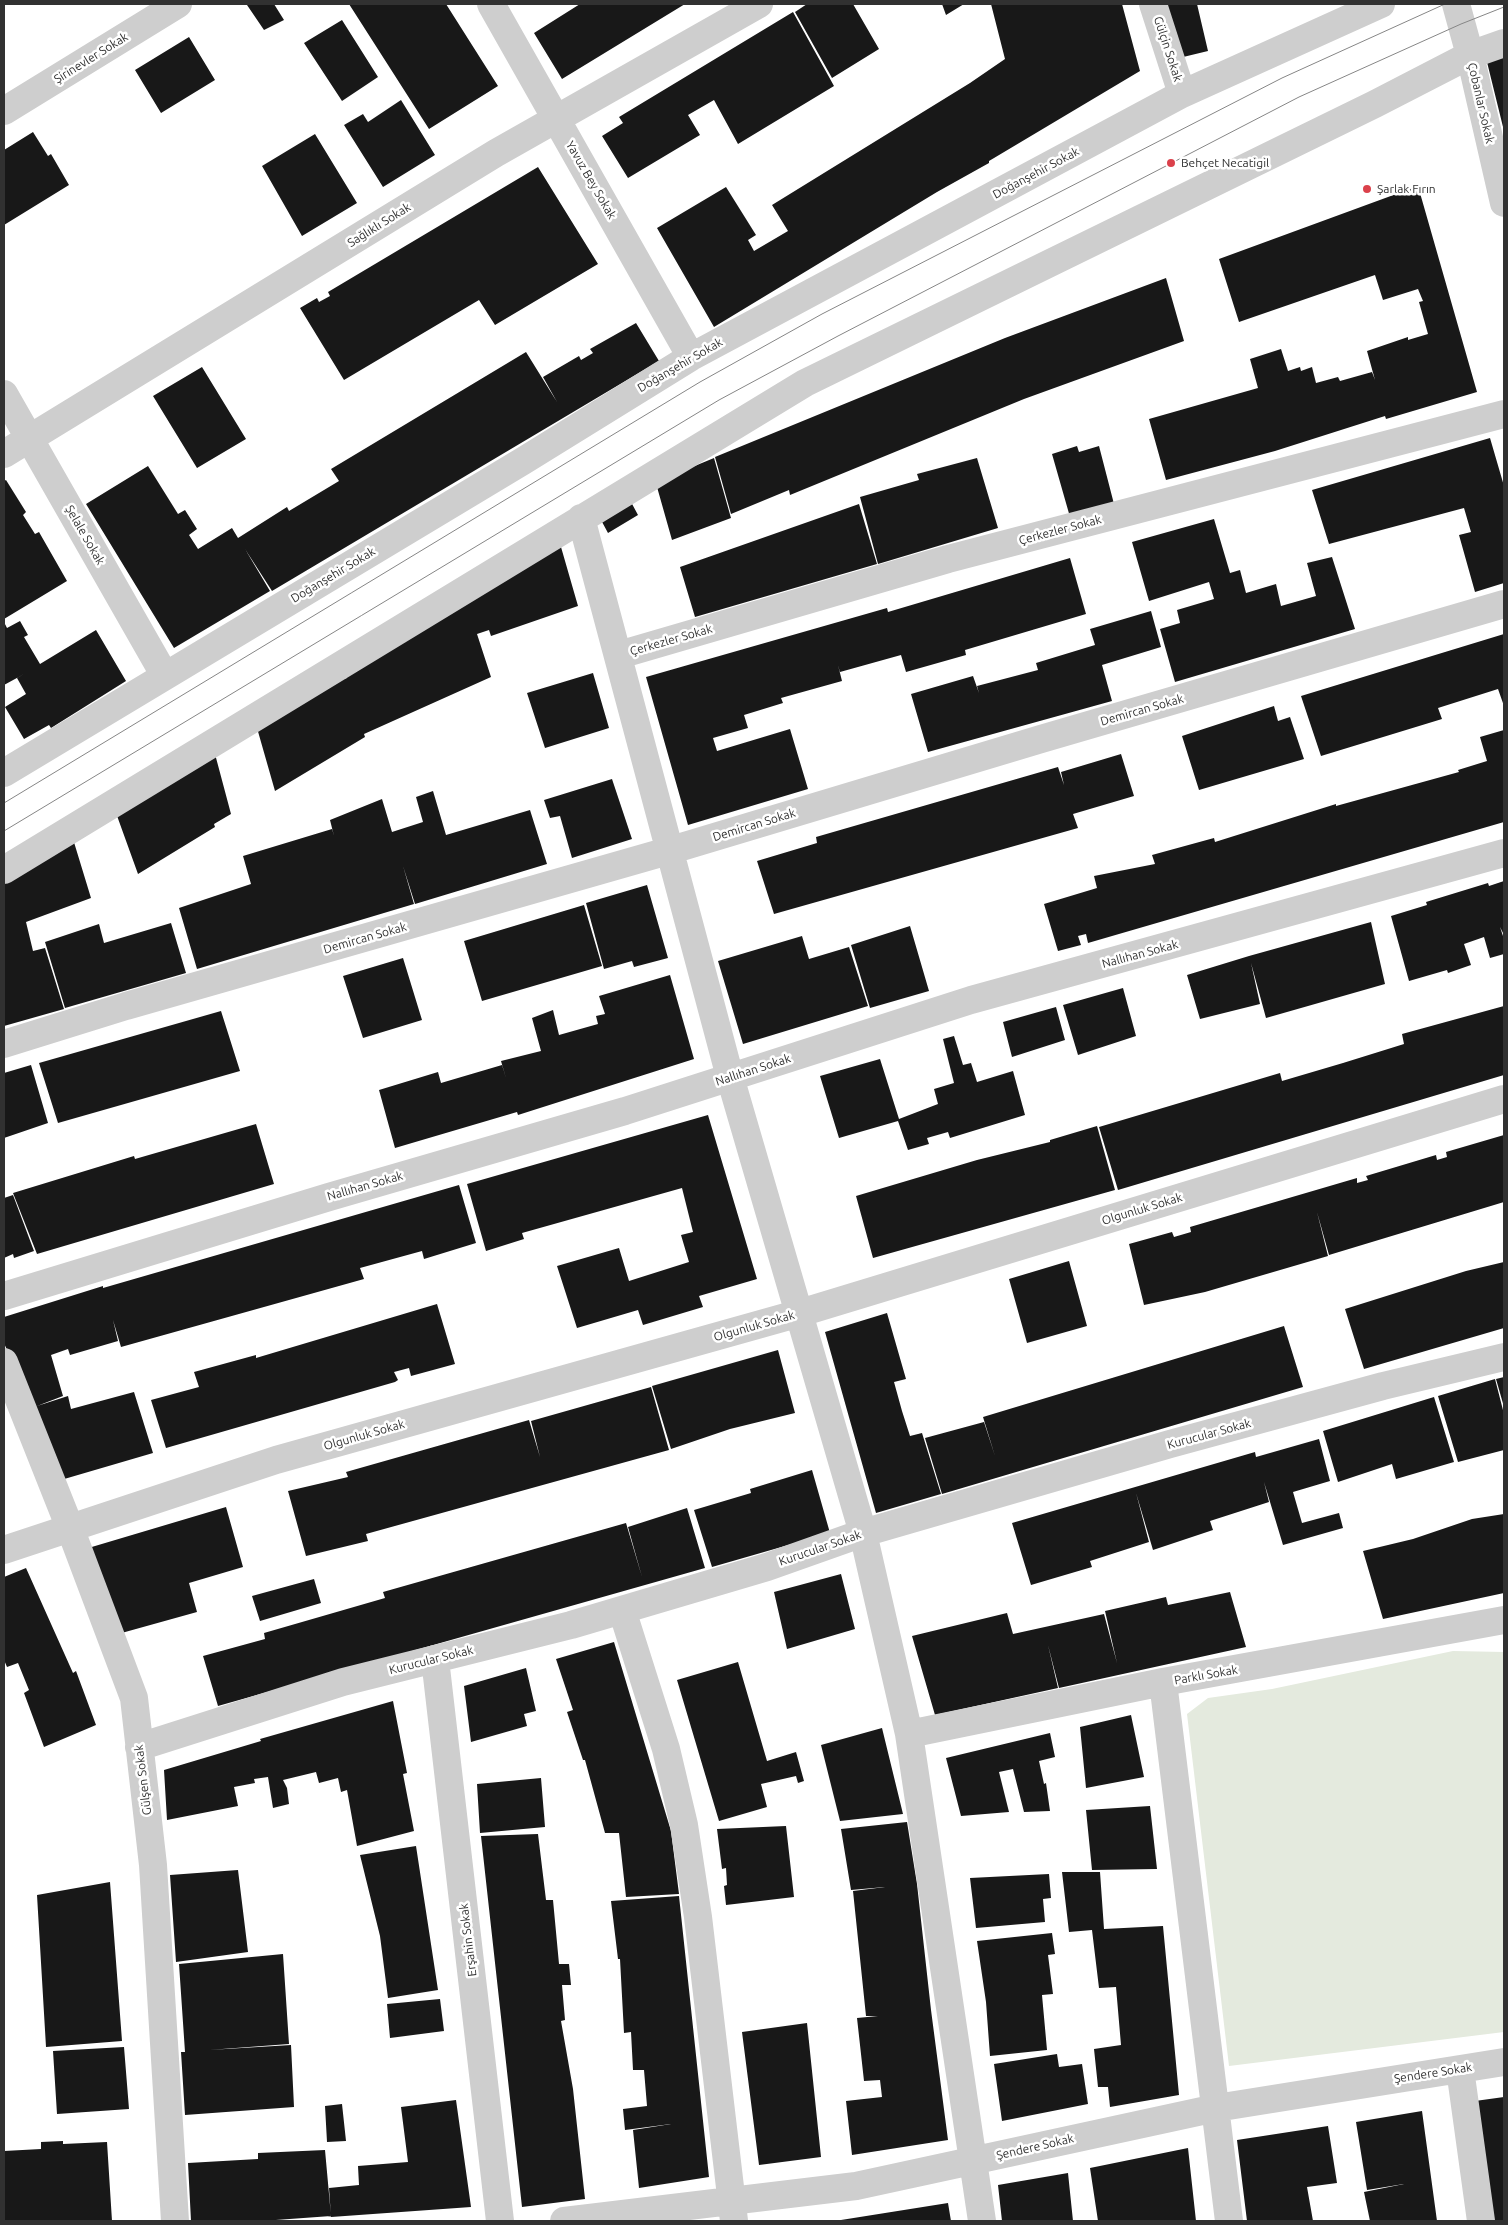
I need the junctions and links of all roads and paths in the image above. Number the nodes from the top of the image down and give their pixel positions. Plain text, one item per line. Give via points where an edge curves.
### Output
1 (178, 4) edge
2 (491, 4) edge
3 (759, 4) edge
4 (1153, 4) edge
5 (1381, 4) edge
6 (1456, 4) edge
7 (1504, 43) edge
8 (1470, 55) junction
9 (1182, 94) junction
10 (4, 112) edge
11 (556, 119) junction
12 (1504, 203) edge
13 (691, 357) junction
14 (4, 394) edge
15 (1504, 414) edge
16 (30, 439) junction
17 (4, 454) edge
18 (581, 518) junction
19 (1504, 604) edge
20 (619, 655) junction
21 (165, 676) junction
22 (4, 773) edge
23 (668, 851) junction
24 (1504, 853) edge
25 (4, 870) edge
26 (4, 1044) edge
27 (730, 1077) junction
28 (1504, 1099) edge
29 (4, 1296) edge
30 (800, 1313) junction
31 (1504, 1358) edge
32 (4, 1362) edge
33 (70, 1528) junction
34 (863, 1533) junction
35 (4, 1550) edge
36 (622, 1610) junction
37 (1504, 1620) edge
38 (435, 1659) junction
39 (1163, 1682) junction
40 (909, 1734) junction
41 (140, 1748) junction
42 (1504, 2062) edge
43 (1460, 2069) junction
44 (1216, 2108) junction
45 (973, 2161) junction
46 (733, 2211) edge
47 (175, 2221) edge
48 (500, 2221) edge
49 (564, 2221) edge
50 (982, 2221) edge
51 (1229, 2221) edge
52 (1481, 2221) edge

1 - 10 street, Şirinevler Sokak
2 - 11 street, Yavuz Bey Sokak
3 - 11 street, Sağlıklı Sokak
4 - 9 street, Gülçin Sokak
5 - 9 street, Doğanşehir Sokak
6 - 8 street, Çobanlar Sokak
7 - 8 street
8 - 12 street, Çobanlar Sokak
8 - 18 street via 805,383
9 - 13 street, Doğanşehir Sokak
11 - 13 street, Yavuz Bey Sokak
11 - 16 street, Sağlıklı Sokak
13 - 21 street, Doğanşehir Sokak via 523,462
14 - 16 street, Şelale Sokak
15 - 20 street, Çerkezler Sokak via 948,559
16 - 17 street, Sağlıklı Sokak
16 - 21 street, Şelale Sokak
18 - 20 street
18 - 25 street
19 - 23 street, Demircan Sokak
20 - 23 street
21 - 22 street, Doğanşehir Sokak
23 - 26 street, Demircan Sokak
23 - 27 street
24 - 27 street, Nallıhan Sokak via 971,1000
27 - 29 street, Nallıhan Sokak via 626,1111 329,1196
27 - 30 street
28 - 30 street, Olgunluk Sokak
30 - 33 street, Olgunluk Sokak via 276,1460
30 - 34 street
31 - 34 street, Kurucular Sokak via 1355,1394
32 - 33 street, Gülşen Sokak
33 - 35 street, Olgunluk Sokak
33 - 41 street, Gülşen Sokak via 134,1698
34 - 36 street, Kurucular Sokak via 767,1567
34 - 40 street
36 - 38 street, Kurucular Sokak
36 - 46 street via 666,1749 684,1825
37 - 39 street, Parklı Sokak
38 - 41 street, Kurucular Sokak via 343,1682
38 - 48 street, Erşahin Sokak
39 - 40 street, Parklı Sokak
39 - 44 street
40 - 45 street
41 - 47 street, Gülşen Sokak via 153,1865
42 - 43 street, Şendere Sokak
43 - 44 street, Şendere Sokak
43 - 52 street
44 - 45 street, Şendere Sokak
44 - 51 street
45 - 46 street, Şendere Sokak
45 - 50 street
46 - 49 street, Şendere Sokak

